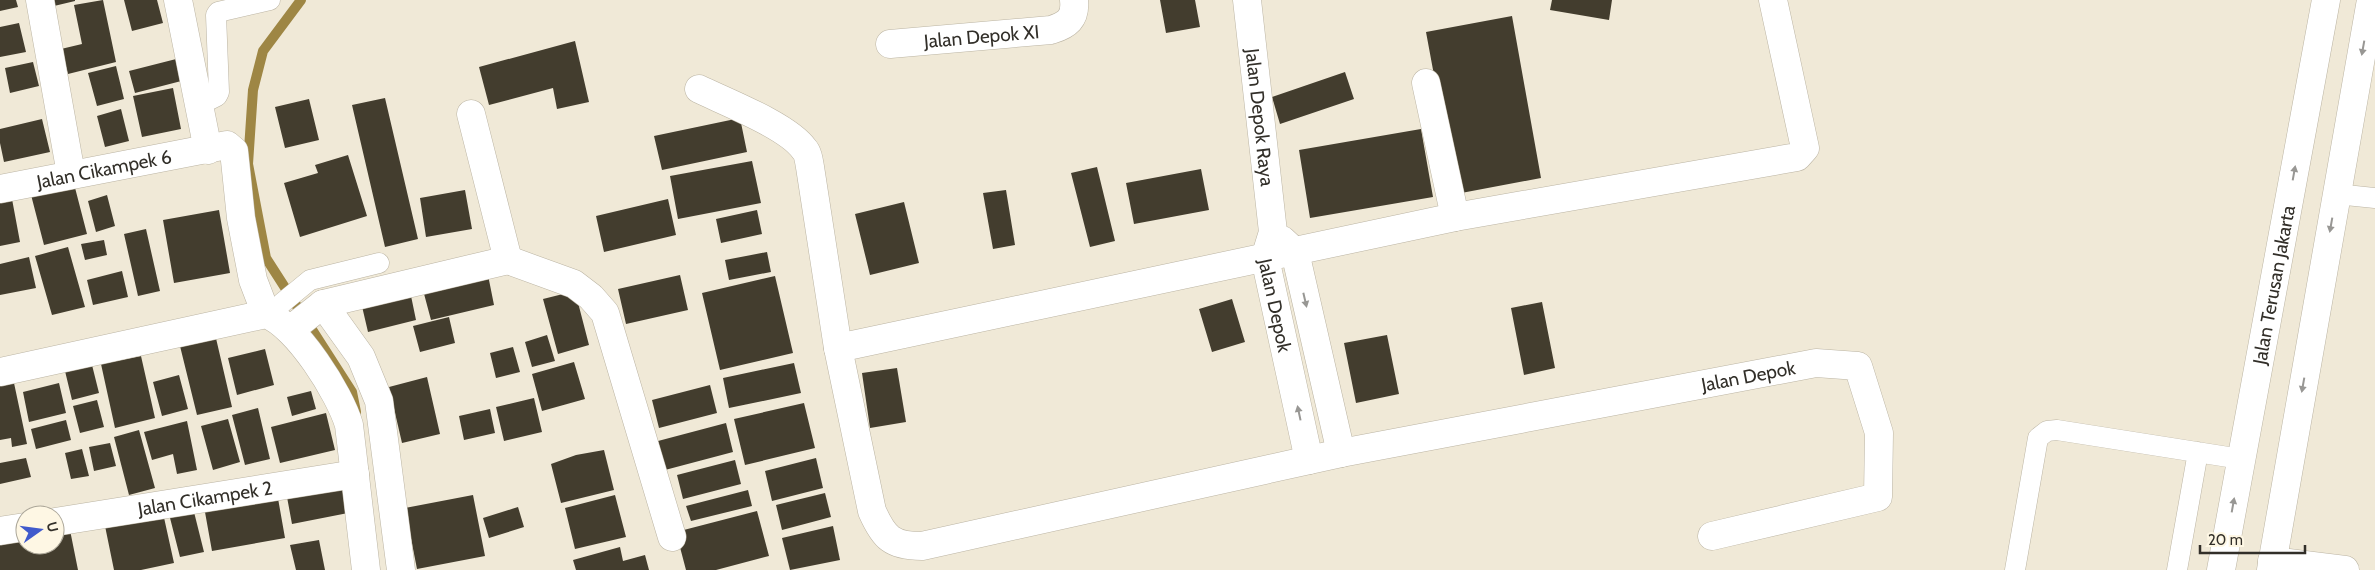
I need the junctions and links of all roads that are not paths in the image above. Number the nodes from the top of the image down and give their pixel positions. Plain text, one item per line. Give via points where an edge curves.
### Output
1 (40, 0) edge
2 (178, 0) edge
3 (270, 0) edge
4 (1247, 0) edge
5 (1773, 0) edge
6 (2326, 0) edge
7 (2368, 1) edge
8 (1073, 10) edge
9 (890, 44) dead end
10 (1426, 83) dead end
11 (699, 88) dead end
12 (199, 105) junction
13 (472, 114) dead end
14 (208, 150) junction
15 (71, 174) junction
16 (0, 188) edge
17 (2336, 194) junction
18 (2375, 198) edge
19 (1455, 217) junction
20 (1273, 232) junction
21 (1295, 252) junction
22 (1266, 258) junction
23 (508, 260) junction
24 (379, 263) dead end
25 (293, 311) junction
26 (838, 348) junction
27 (0, 372) edge
28 (2198, 452) junction
29 (1341, 453) junction
30 (2241, 459) junction
31 (1309, 460) junction
32 (355, 474) junction
33 (65, 520) edge
34 (15, 529) edge
35 (0, 531) edge
36 (1712, 536) dead end
37 (672, 537) dead end
38 (2271, 565) edge
39 (366, 570) edge
40 (401, 570) edge
41 (2015, 570) edge
42 (2177, 570) edge
43 (2221, 570) edge
44 (2345, 570) edge

1 - 15 street
2 - 12 street
3 - 12 lane via 218,12 219,92
4 - 20 street, Jalan Depok Raya
5 - 19 street via 1805,148 1802,154
30 -> 6 street, Jalan Terusan Jakarta
7 -> 17 street
8 - 9 street, Jalan Depok XI via 1064,26 1050,30
10 - 19 street
11 - 26 street via 769,123 806,150
12 - 14 street
13 - 23 street
14 - 15 street, Jalan Cikampek 6
14 - 25 street, Jalan Cikampek 6 via 227,145 234,152 241,218 253,280
15 - 16 street, Jalan Cikampek 6
17 - 18 lane
17 -> 38 street
19 - 21 street
20 - 21 street, Jalan Depok
20 - 22 street, Jalan Depok
21 - 22 street
21 -> 29 street, Jalan Depok
22 - 26 street
31 -> 22 street, Jalan Depok
23 - 25 street
23 - 37 street via 574,284 605,313
24 - 25 lane via 310,280
25 - 27 street
25 - 32 street via 344,407
25 - 40 street via 361,357 379,401
26 - 31 street via 872,511 889,539 904,546 922,546
28 - 30 lane
28 - 41 lane via 2047,431 2038,438
28 - 42 lane
29 - 31 street, Jalan Depok
29 - 36 street, Jalan Depok via 1816,363 1858,366 1879,433 1878,498
43 -> 30 street, Jalan Terusan Jakarta
32 - 33 street, Jalan Cikampek 2
32 - 39 street
34 - 35 street
38 - 44 street

